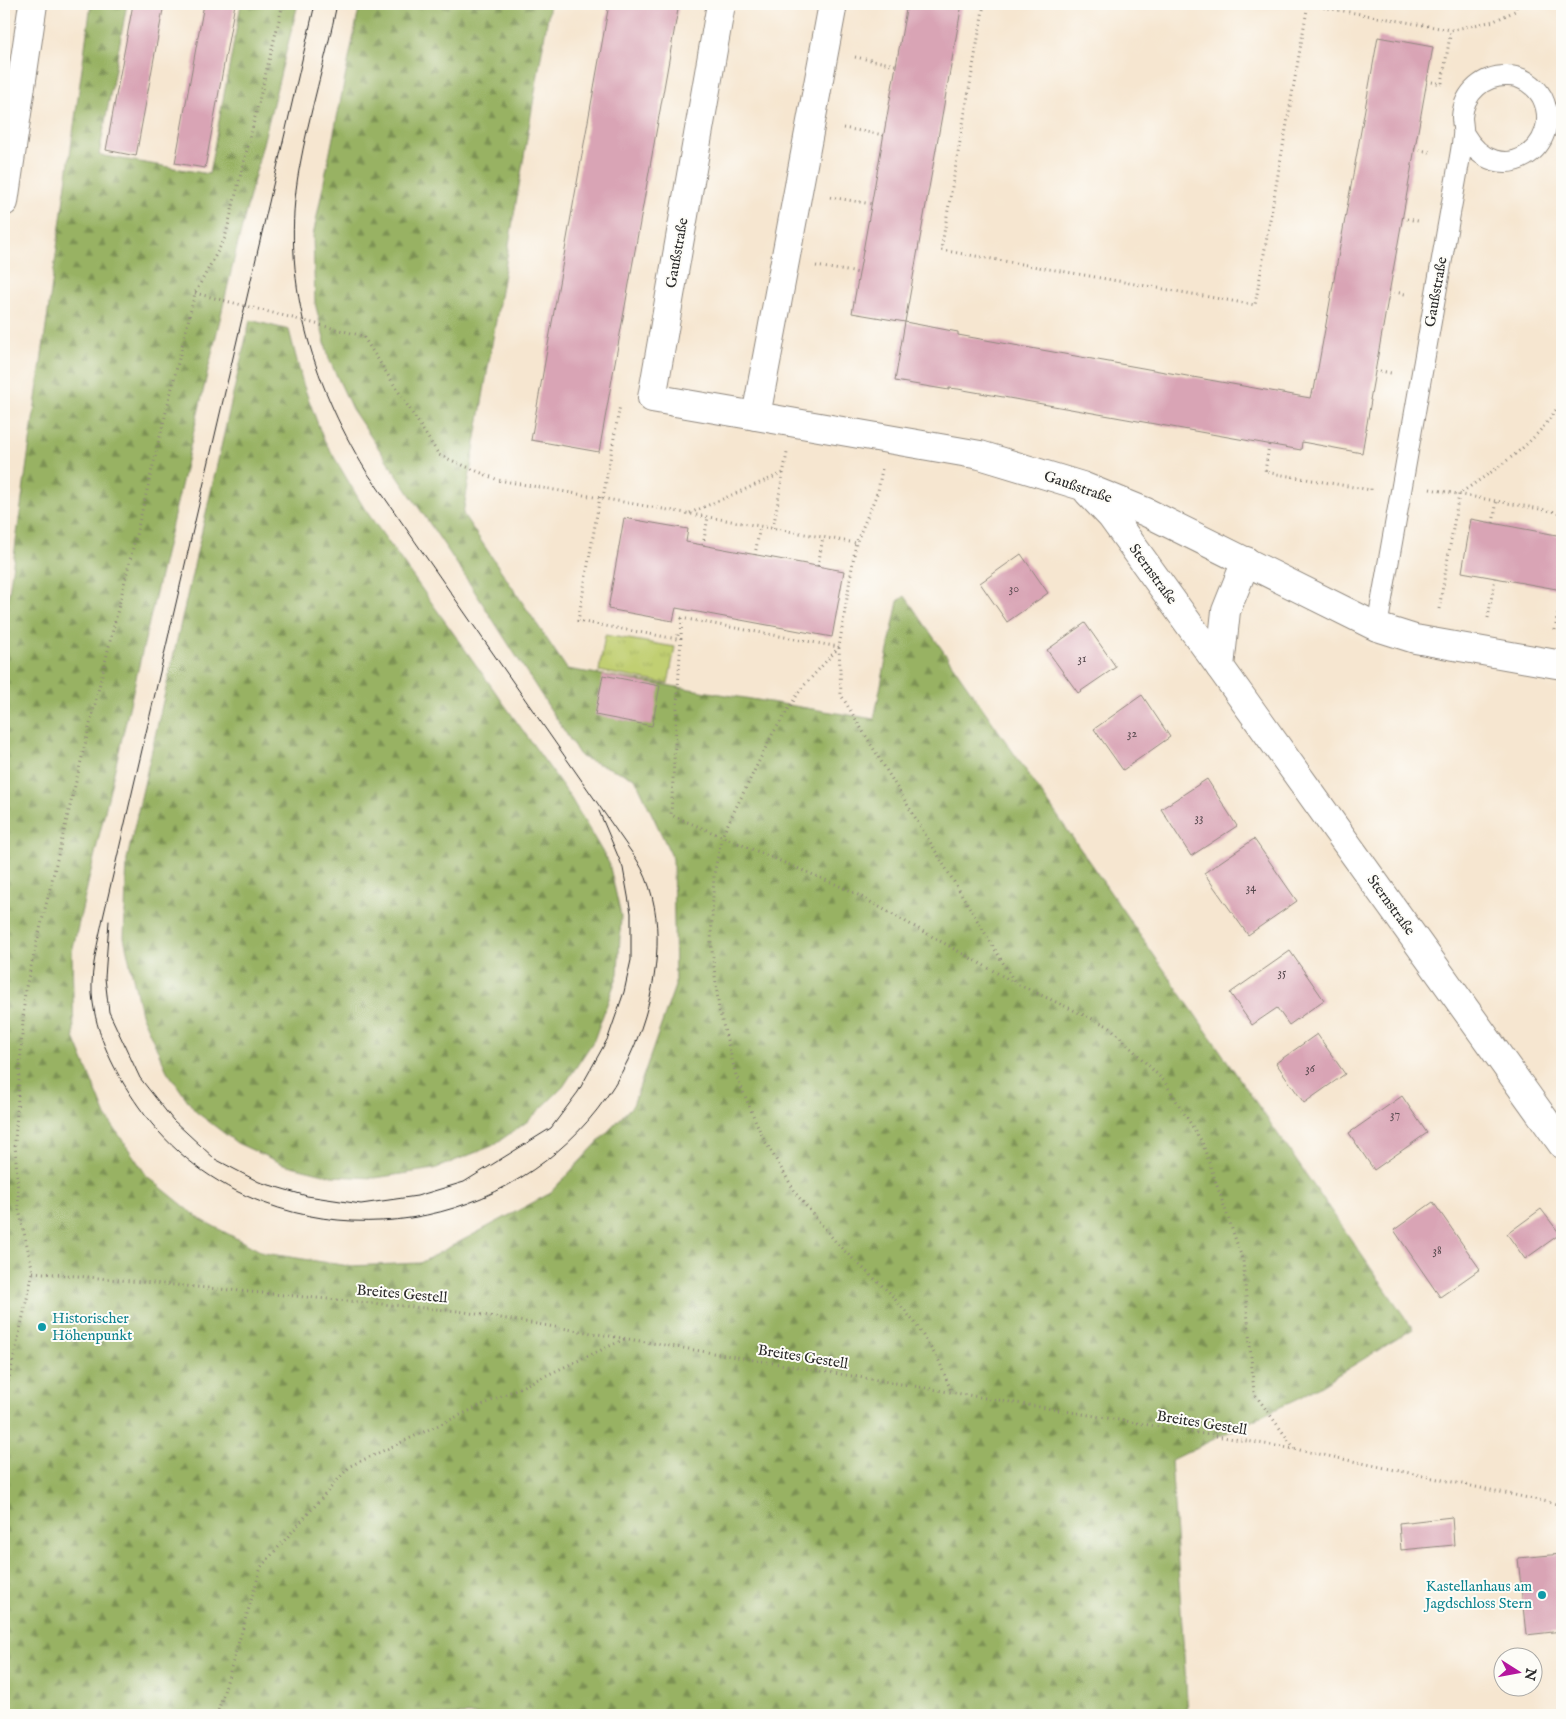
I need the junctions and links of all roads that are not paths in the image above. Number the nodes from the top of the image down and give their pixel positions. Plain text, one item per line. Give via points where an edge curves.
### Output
1 (33, 4) edge
2 (721, 4) edge
3 (833, 4) edge
4 (1464, 134) junction
5 (4, 202) edge
6 (756, 416) junction
7 (1082, 486) junction
8 (1246, 561) junction
9 (1377, 627) junction
10 (1562, 665) edge
11 (1220, 667) junction
12 (1562, 1144) edge

1 - 5 main road
2 - 6 main road, Gaußstraße via 652,398
3 - 6 main road
4 - 4 lane, Gaußstraße via 1464,104 1484,81 1498,76 1528,81 1547,104 1546,134 1527,157 1497,162 1471,147
4 - 9 lane, Gaußstraße
6 - 7 main road, Gaußstraße via 980,455
7 - 8 main road, Gaußstraße via 1146,512
7 - 11 main road, Sternstraße via 1111,516
8 - 9 main road, Gaußstraße
8 - 11 main road via 1226,611
9 - 10 main road, Gaußstraße via 1416,639
11 - 12 main road, Sternstraße

